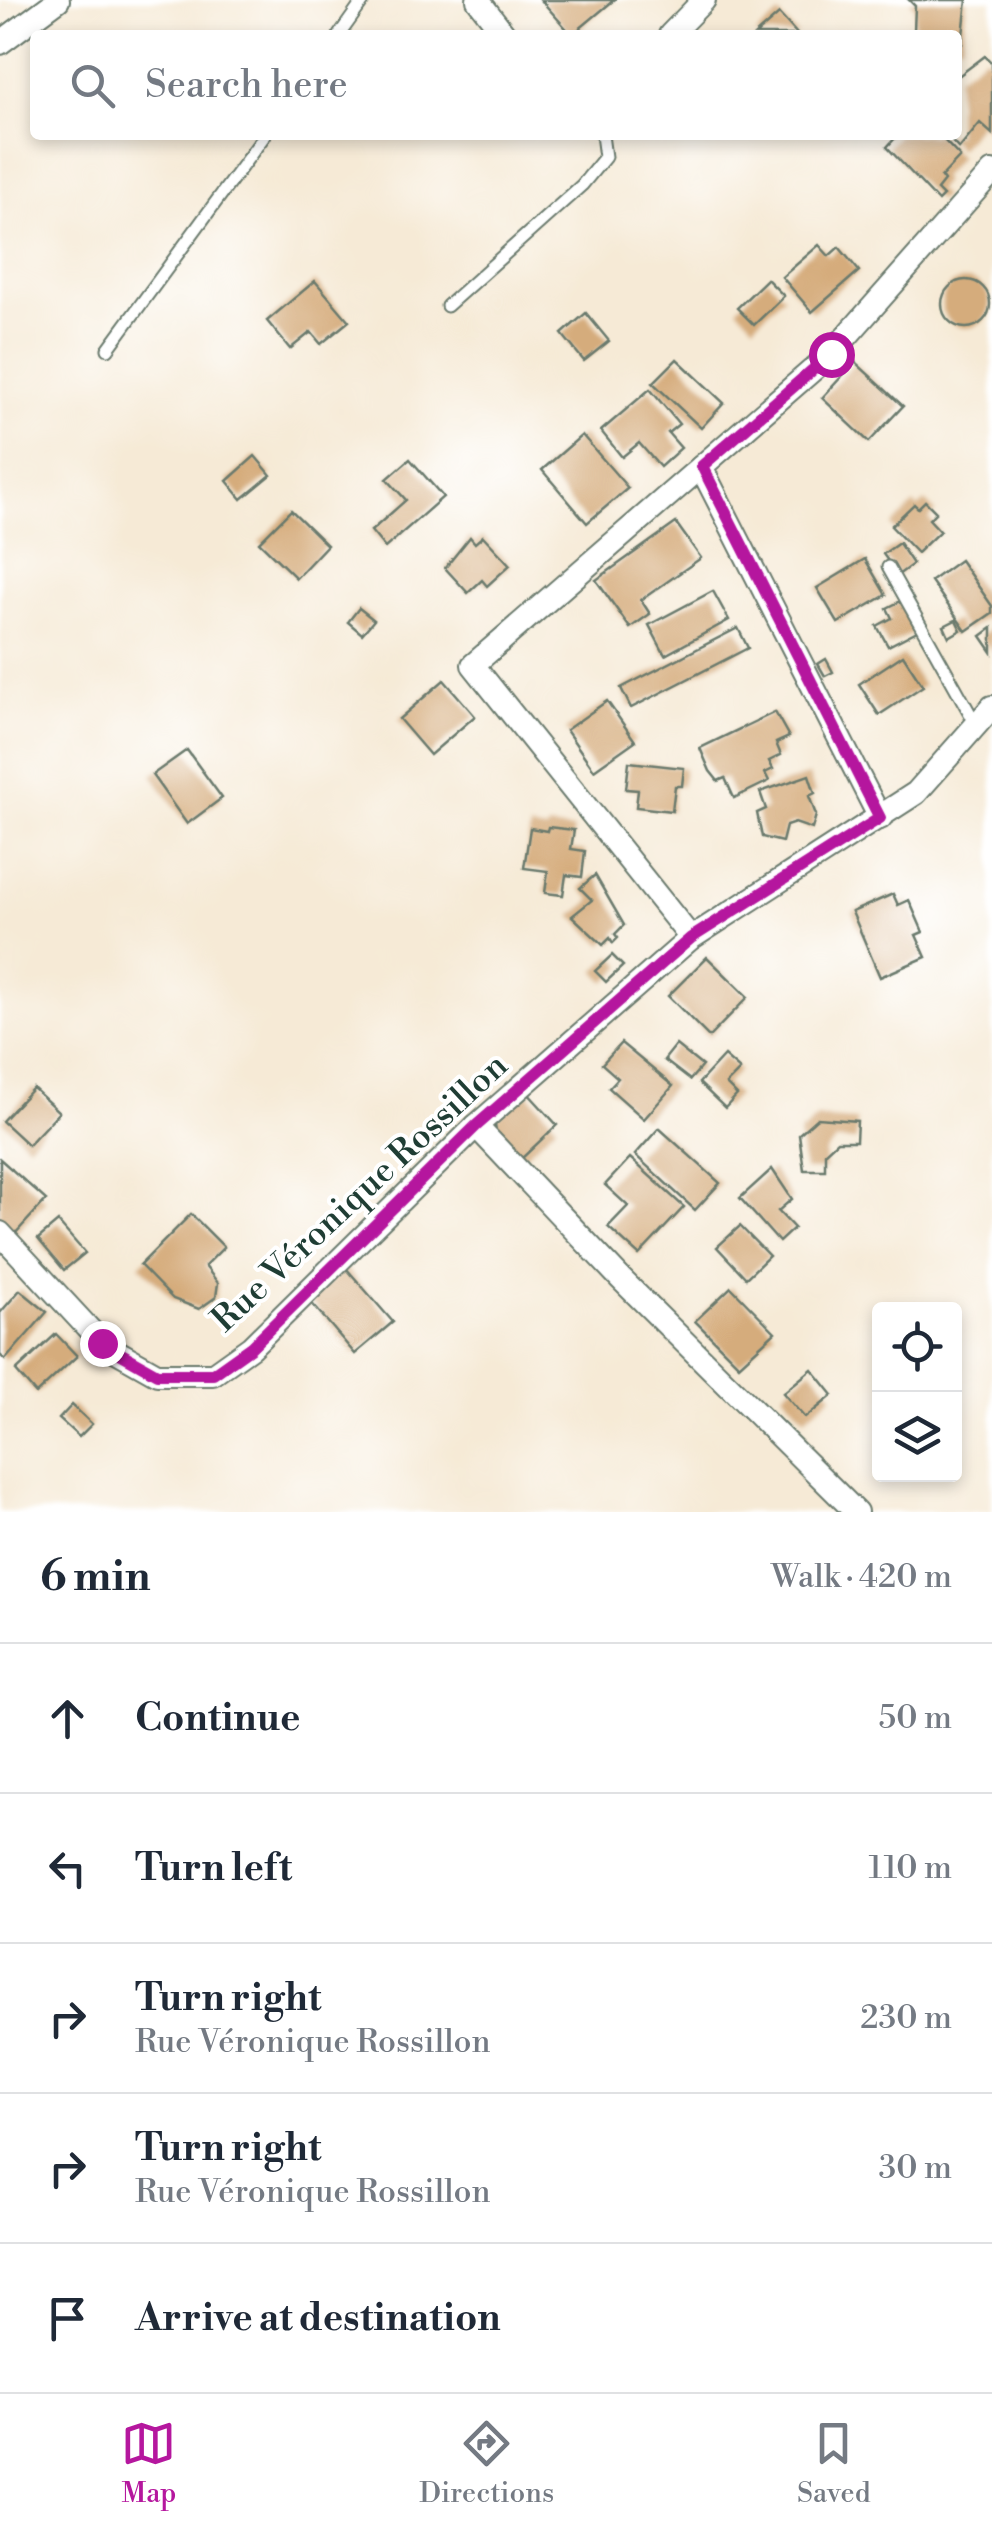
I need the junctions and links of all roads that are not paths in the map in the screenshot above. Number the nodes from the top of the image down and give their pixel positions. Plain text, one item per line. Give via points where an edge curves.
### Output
1 (58, 0) edge
2 (364, 0) edge
3 (478, 0) edge
4 (704, 0) edge
5 (342, 30) edge
6 (501, 30) edge
7 (675, 30) edge
8 (0, 44) edge
9 (261, 140) edge
10 (603, 140) edge
11 (992, 172) edge
12 (447, 306) dead end
13 (108, 349) dead end
14 (702, 466) junction
15 (888, 567) dead end
16 (992, 706) edge
17 (977, 726) junction
18 (880, 818) junction
19 (691, 938) junction
20 (476, 1126) junction
21 (0, 1233) edge
22 (856, 1512) edge

1 - 8 street
2 - 5 lane
3 - 6 street
4 - 7 street
9 - 13 lane
10 - 12 lane via 605,157 582,184
11 - 14 street via 831,354
14 - 18 street
14 - 19 street via 473,665
15 - 17 lane
16 - 17 street, Rue Véronique Rossillon
17 - 18 street, Rue Véronique Rossillon via 916,792
18 - 19 street, Rue Véronique Rossillon
19 - 20 street, Rue Véronique Rossillon
20 - 21 street, Rue Véronique Rossillon via 251,1347 213,1374 157,1374 102,1343
20 - 22 street

